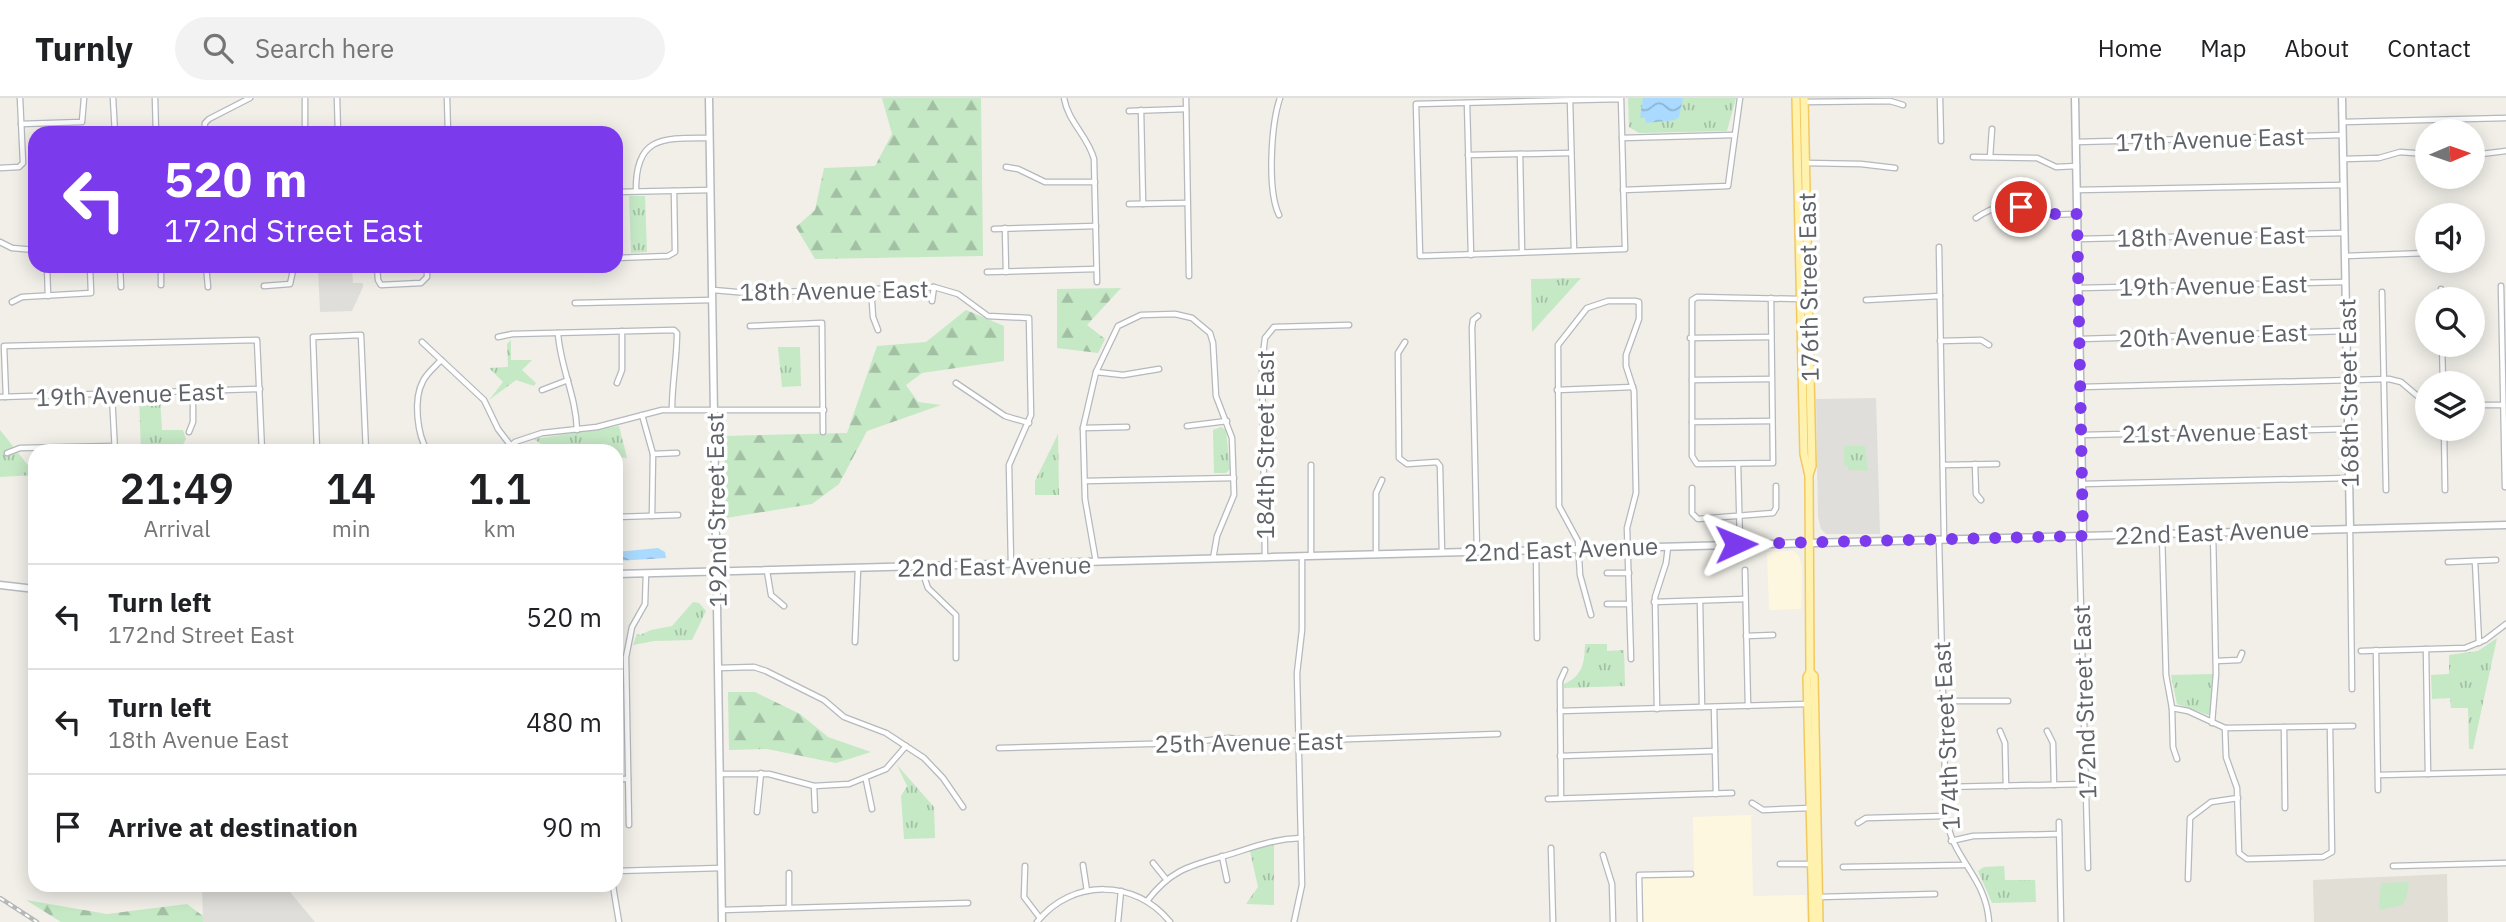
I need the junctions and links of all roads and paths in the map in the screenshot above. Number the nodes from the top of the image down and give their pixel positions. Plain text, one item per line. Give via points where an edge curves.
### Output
1 (20, 98) edge
2 (84, 98) edge
3 (113, 98) edge
4 (155, 98) edge
5 (250, 98) edge
6 (305, 98) edge
7 (337, 98) edge
8 (447, 98) edge
9 (709, 98) edge
10 (1064, 98) edge
11 (1186, 98) edge
12 (1280, 98) edge
13 (1740, 98) edge
14 (1940, 98) edge
15 (2075, 98) edge
16 (2342, 98) edge
17 (1621, 99) edge
18 (1801, 99) edge
19 (1539, 100) edge
20 (1570, 100) junction
21 (1467, 103) junction
22 (1903, 105) dead end
23 (1186, 109) junction
24 (1141, 110) junction
25 (1129, 111) dead end
26 (2506, 118) edge
27 (2343, 122) junction
28 (21, 124) junction
29 (115, 126) edge
30 (156, 126) edge
31 (204, 126) edge
32 (305, 126) edge
33 (338, 126) edge
34 (448, 126) edge
35 (1992, 129) dead end
36 (1733, 135) junction
37 (1801, 135) junction
38 (2343, 135) junction
39 (710, 138) junction
40 (1622, 138) junction
41 (1941, 141) dead end
42 (2076, 142) junction
43 (2415, 152) edge
44 (2506, 152) edge
45 (1572, 153) junction
46 (1520, 154) junction
47 (2485, 154) edge
48 (1468, 155) junction
49 (1973, 157) dead end
50 (1990, 157) junction
51 (2344, 159) junction
52 (1806, 163) junction
53 (2077, 166) junction
54 (1006, 167) dead end
55 (0, 168) edge
56 (1895, 168) dead end
57 (1095, 182) junction
58 (2344, 185) junction
59 (711, 190) junction
60 (1623, 190) junction
61 (2077, 190) junction
62 (636, 191) junction
63 (674, 191) junction
64 (623, 192) edge
65 (1187, 203) junction
66 (1129, 204) dead end
67 (1143, 204) junction
68 (2077, 214) junction
69 (1279, 215) dead end
70 (1976, 218) dead end
71 (1096, 226) junction
72 (1005, 228) junction
73 (993, 229) dead end
74 (2345, 233) junction
75 (2078, 239) junction
76 (1, 243) edge
77 (1939, 247) dead end
78 (1799, 248) junction
79 (28, 249) edge
80 (1574, 250) junction
81 (1522, 252) junction
82 (2415, 253) edge
83 (1471, 255) junction
84 (2349, 255) junction
85 (623, 258) edge
86 (1097, 269) junction
87 (987, 272) dead end
88 (1006, 272) junction
89 (47, 273) edge
90 (90, 273) edge
91 (120, 273) edge
92 (160, 273) edge
93 (207, 273) edge
94 (292, 273) edge
95 (378, 273) edge
96 (426, 273) edge
97 (1189, 276) dead end
98 (1097, 282) dead end
99 (2346, 282) junction
100 (161, 285) dead end
101 (264, 286) dead end
102 (1807, 286) junction
103 (2501, 286) dead end
104 (121, 287) dead end
105 (208, 287) dead end
106 (934, 287) junction
107 (871, 288) junction
108 (2079, 288) junction
109 (713, 289) junction
110 (2382, 292) dead end
111 (48, 296) junction
112 (1940, 296) junction
113 (1771, 298) junction
114 (1799, 299) junction
115 (713, 300) junction
116 (1866, 300) dead end
117 (932, 301) dead end
118 (12, 302) dead end
119 (575, 303) dead end
120 (1478, 316) dead end
121 (1349, 325) dead end
122 (750, 326) dead end
123 (877, 330) dead end
124 (622, 331) junction
125 (2347, 331) junction
126 (558, 333) junction
127 (1808, 336) junction
128 (498, 337) dead end
129 (1771, 337) junction
130 (1690, 338) junction
131 (2080, 339) junction
132 (1940, 341) junction
133 (422, 342) dead end
134 (1405, 342) dead end
135 (1989, 345) dead end
136 (442, 360) junction
137 (1159, 369) dead end
138 (1096, 372) junction
139 (1771, 379) junction
140 (2383, 379) junction
141 (568, 380) junction
142 (1692, 380) junction
143 (2348, 380) junction
144 (617, 383) dead end
145 (956, 383) dead end
146 (1633, 387) junction
147 (2081, 387) junction
148 (260, 389) junction
149 (542, 390) dead end
150 (1557, 390) junction
151 (193, 392) junction
152 (2415, 394) edge
153 (112, 395) junction
154 (3, 397) edge
155 (2485, 405) edge
156 (2505, 405) edge
157 (673, 410) junction
158 (824, 410) junction
159 (715, 412) junction
160 (642, 415) junction
161 (1227, 421) junction
162 (1772, 421) junction
163 (1692, 422) junction
164 (1029, 424) junction
165 (1187, 426) dead end
166 (1128, 427) dead end
167 (1083, 428) junction
168 (2348, 429) junction
169 (577, 430) junction
170 (189, 432) dead end
171 (823, 432) dead end
172 (2082, 435) junction
173 (2444, 441) edge
174 (115, 444) edge
175 (262, 444) edge
176 (317, 444) edge
177 (366, 444) edge
178 (425, 444) edge
179 (509, 444) edge
180 (515, 444) edge
181 (28, 448) edge
182 (7, 453) dead end
183 (677, 453) dead end
184 (653, 454) junction
185 (1738, 464) junction
186 (1975, 464) junction
187 (1997, 464) dead end
188 (1311, 465) dead end
189 (1943, 465) junction
190 (1809, 476) junction
191 (1234, 478) junction
192 (2349, 478) junction
193 (1382, 480) dead end
194 (1085, 481) junction
195 (2082, 484) junction
196 (1776, 486) dead end
197 (2505, 487) edge
198 (1692, 488) dead end
199 (2386, 490) dead end
200 (2445, 490) dead end
201 (1981, 500) dead end
202 (678, 515) dead end
203 (1740, 515) junction
204 (652, 516) junction
205 (623, 517) edge
206 (2506, 525) edge
207 (2350, 529) junction
208 (2213, 533) junction
209 (2162, 534) junction
210 (2081, 536) junction
211 (1941, 539) junction
212 (1810, 542) junction
213 (1740, 544) junction
214 (1668, 546) junction
215 (1628, 547) junction
216 (1579, 549) junction
217 (1535, 550) junction
218 (1477, 552) junction
219 (1442, 553) junction
220 (1376, 555) junction
221 (1311, 557) junction
222 (1302, 558) junction
223 (1265, 559) junction
224 (1212, 560) junction
225 (2496, 560) dead end
226 (2475, 561) junction
227 (2448, 562) dead end
228 (1096, 563) junction
229 (1011, 566) junction
230 (921, 568) junction
231 (858, 569) junction
232 (1745, 570) dead end
233 (717, 571) junction
234 (767, 571) junction
235 (646, 573) junction
236 (1607, 573) dead end
237 (1629, 573) junction
238 (623, 575) edge
239 (0, 585) edge
240 (28, 588) edge
241 (1745, 599) junction
242 (1700, 601) junction
243 (1654, 602) junction
244 (1607, 604) dead end
245 (1629, 604) junction
246 (784, 606) dead end
247 (1591, 615) dead end
248 (2506, 624) edge
249 (1773, 635) dead end
250 (1746, 636) junction
251 (1537, 638) dead end
252 (855, 642) dead end
253 (2479, 643) junction
254 (2426, 649) junction
255 (2376, 650) junction
256 (2361, 651) dead end
257 (2242, 653) dead end
258 (956, 658) dead end
259 (1631, 659) dead end
260 (2216, 661) junction
261 (718, 668) junction
262 (1565, 670) dead end
263 (1810, 671) junction
264 (2352, 689) dead end
265 (1943, 701) junction
266 (2008, 701) dead end
267 (1808, 704) junction
268 (1748, 706) junction
269 (1702, 707) junction
270 (1714, 707) junction
271 (2172, 708) junction
272 (1657, 709) junction
273 (1560, 711) junction
274 (2213, 723) junction
275 (2353, 726) dead end
276 (2284, 727) junction
277 (2330, 727) junction
278 (2225, 728) junction
279 (2000, 731) dead end
280 (2048, 731) dead end
281 (1498, 734) dead end
282 (1299, 741) junction
283 (906, 746) junction
284 (999, 748) dead end
285 (1715, 751) junction
286 (1560, 756) junction
287 (2177, 759) dead end
288 (2506, 772) edge
289 (761, 773) junction
290 (720, 774) junction
291 (2428, 774) junction
292 (2379, 775) junction
293 (623, 779) edge
294 (628, 779) junction
295 (866, 780) junction
296 (2085, 784) junction
297 (2054, 785) junction
298 (814, 786) junction
299 (2006, 786) junction
300 (1944, 788) junction
301 (2378, 790) dead end
302 (1732, 793) dead end
303 (1716, 794) junction
304 (1561, 798) junction
305 (2238, 798) junction
306 (1548, 799) dead end
307 (1752, 803) dead end
308 (1811, 805) junction
309 (963, 807) dead end
310 (872, 808) dead end
311 (2285, 808) dead end
312 (815, 810) dead end
313 (757, 812) dead end
314 (1946, 816) junction
315 (2059, 822) dead end
316 (1857, 823) dead end
317 (629, 825) dead end
318 (2059, 834) junction
319 (1818, 837) junction
320 (1301, 838) junction
321 (1951, 841) junction
322 (1551, 848) dead end
323 (1603, 855) dead end
324 (1222, 856) junction
325 (1153, 863) dead end
326 (2506, 863) edge
327 (1780, 864) dead end
328 (1812, 864) junction
329 (1083, 865) dead end
330 (1965, 865) junction
331 (1025, 866) dead end
332 (2393, 866) dead end
333 (1843, 867) dead end
334 (721, 868) junction
335 (2088, 868) dead end
336 (623, 871) edge
337 (789, 873) dead end
338 (1691, 873) dead end
339 (1167, 879) junction
340 (2188, 879) dead end
341 (1227, 880) dead end
342 (1087, 891) junction
343 (1121, 891) junction
344 (614, 892) edge
345 (1935, 894) dead end
346 (1819, 897) junction
347 (1147, 901) junction
348 (968, 903) dead end
349 (789, 906) junction
350 (722, 910) junction
351 (1039, 920) edge
352 (619, 922) edge
353 (722, 922) edge
354 (1118, 922) edge
355 (1170, 922) edge
356 (1294, 922) edge
357 (1553, 922) edge
358 (1613, 922) edge
359 (1640, 922) edge
360 (1813, 922) edge
361 (1819, 922) edge
362 (1989, 922) edge
363 (2061, 922) edge

1 - 28 street
2 - 28 street via 82,122
3 - 29 street
4 - 30 street
5 - 31 street
6 - 32 street
7 - 33 street
8 - 34 street
9 - 39 street, 192nd Street East
10 - 57 street via 1068,115 1092,152
11 - 23 street
12 - 69 street via 1272,183
13 - 36 street
14 - 41 street
15 - 42 street, 172nd Street East
16 - 27 street, 168th Street East
17 - 20 street
17 - 40 street
18 - 22 street
18 - 37 main road, 176th Street East
19 - 20 street
19 - 21 street
20 - 45 street
21 - 48 street
21 - 83 street via 1416,104 1420,256
23 - 24 street
23 - 65 street
24 - 25 street
24 - 67 street
26 - 27 street
27 - 38 street, 168th Street East
28 - 55 street via 23,163
35 - 50 street
36 - 40 street
36 - 60 street via 1728,186
37 - 52 main road, 176th Street East
37 - 78 main road, 176th Street East
38 - 42 street, 17th Avenue East
38 - 51 street, 168th Street East
39 - 59 street, 192nd Street East
39 - 62 street via 662,140 646,150 637,166
40 - 60 street
42 - 53 street, 172nd Street East
43 - 51 street
44 - 47 street
45 - 46 street
45 - 80 street
46 - 48 street
46 - 81 street
48 - 83 street
49 - 50 street
50 - 53 street via 2037,158 2056,167
51 - 58 street, 168th Street East
52 - 56 street
52 - 102 main road, 176th Street East
53 - 61 street, 172nd Street East
54 - 57 street via 1045,182
57 - 71 street
58 - 61 street
58 - 74 street, 168th Street East
59 - 63 street
59 - 109 street, 192nd Street East
60 - 80 street via 1625,249
61 - 68 street, 172nd Street East
62 - 63 street
62 - 64 street
63 - 85 street via 673,254
65 - 67 street
65 - 97 street
66 - 67 street
68 - 70 street via 2002,207
68 - 75 street, 172nd Street East
71 - 72 street
71 - 86 street
72 - 73 street
72 - 88 street
74 - 75 street, 18th Avenue East
74 - 84 street, 168th Street East
75 - 108 street, 172nd Street East
76 - 79 street
77 - 112 street, 174th Street East
78 - 102 main road
78 - 114 main road, 176th Street East
80 - 81 street
81 - 83 street
82 - 84 street
84 - 99 street, 168th Street East
86 - 88 street
86 - 98 street
87 - 88 street
89 - 111 street
90 - 111 street via 91,293
91 - 104 street
92 - 100 street
93 - 105 street
94 - 101 street via 290,284
95 - 96 street via 380,283 415,284 425,280
99 - 108 street, 19th Avenue East
99 - 125 street, 168th Street East
102 - 127 main road, 176th Street East
103 - 156 street
106 - 107 street, 18th Avenue East
106 - 117 street
106 - 164 street, 18th Avenue East via 958,294 988,316 1030,318
107 - 109 street, 18th Avenue East via 748,293
107 - 123 street
108 - 131 street, 172nd Street East
109 - 115 street, 192nd Street East
110 - 140 street
111 - 118 street
112 - 116 street
112 - 132 street, 174th Street East
113 - 114 street
113 - 129 street
113 - 130 street via 1697,297 1692,300
114 - 127 main road via 1804,304
114 - 190 main road, 176th Street East via 1804,454
115 - 119 street, 18th Avenue East
115 - 159 street, 192nd Street East
120 - 218 street via 1472,328
121 - 223 street, 184th Street East via 1274,327 1268,331 1262,363
122 - 158 street via 822,323
124 - 126 street
124 - 144 street via 622,370
124 - 157 street via 677,333
125 - 131 street, 20th Avenue East
125 - 143 street, 168th Street East
126 - 128 street
126 - 141 street via 559,355
127 - 190 main road, 176th Street East
129 - 130 street
129 - 139 street
130 - 142 street
131 - 147 street, 172nd Street East
132 - 135 street via 1981,340
132 - 189 street, 174th Street East
133 - 136 street
134 - 219 street via 1398,353 1399,458 1407,464 1437,462 1440,466
136 - 178 street via 420,390 420,432
136 - 179 street via 484,400
137 - 138 street via 1124,375
138 - 161 street via 1118,326 1141,315 1183,315 1204,327 1213,343 1216,396
138 - 167 street
139 - 142 street
139 - 162 street
140 - 143 street
140 - 152 street via 2401,382
140 - 199 street
141 - 149 street
141 - 169 street
142 - 163 street
143 - 147 street
143 - 168 street, 168th Street East
145 - 164 street via 1005,416
146 - 150 street
146 - 150 street via 1626,355 1640,304 1630,300 1587,308 1558,345
146 - 215 street via 1636,503 1627,528
147 - 172 street, 172nd Street East
148 - 151 street, 19th Avenue East
148 - 154 street via 257,340 4,346
148 - 175 street
150 - 216 street via 1559,506
151 - 153 street, 19th Avenue East
151 - 170 street
153 - 154 street, 19th Avenue East
153 - 174 street
155 - 156 street
156 - 197 street
157 - 159 street
157 - 160 street
158 - 159 street
158 - 171 street
159 - 233 street, 192nd Street East
160 - 169 street
160 - 184 street
161 - 165 street
161 - 191 street
162 - 163 street
162 - 185 street via 1773,463
163 - 185 street via 1694,461
164 - 229 street via 1009,465
166 - 167 street
167 - 194 street
168 - 172 street, 21st Avenue East
168 - 192 street, 168th Street East
169 - 180 street via 542,433
172 - 195 street, 172nd Street East
173 - 200 street
176 - 177 street via 313,337 361,335
181 - 182 street
183 - 184 street
184 - 204 street
185 - 203 street
186 - 187 street
186 - 189 street
186 - 201 street via 1976,494
188 - 221 street
189 - 211 street, 174th Street East
190 - 212 main road, 176th Street East
191 - 194 street
191 - 224 street via 1233,502
192 - 195 street
192 - 207 street, 168th Street East
193 - 220 street via 1376,493
194 - 228 street
195 - 210 street, 172nd Street East
196 - 203 street via 1773,513
198 - 203 street via 1694,516
202 - 204 street
203 - 213 street
204 - 205 street
206 - 207 street, 22nd East Avenue
207 - 208 street, 22nd East Avenue
207 - 264 street, 168th Street East
208 - 209 street, 22nd East Avenue
208 - 260 street
209 - 210 street, 22nd East Avenue
209 - 271 street via 2166,675
210 - 211 street, 22nd East Avenue
210 - 296 street, 172nd Street East
211 - 212 street, 22nd East Avenue
211 - 265 street, 174th Street East
212 - 213 street, 22nd East Avenue
212 - 263 main road, 176th Street East
213 - 214 street, 22nd East Avenue
214 - 215 street, 22nd East Avenue
214 - 243 street
215 - 216 street, 22nd East Avenue
215 - 237 street
216 - 217 street, 22nd East Avenue
216 - 247 street via 1580,575
217 - 218 street, 22nd East Avenue
217 - 251 street
218 - 219 street, 22nd East Avenue
219 - 220 street, 22nd East Avenue
220 - 221 street, 22nd East Avenue
221 - 222 street, 22nd East Avenue
222 - 223 street, 22nd East Avenue
222 - 282 street
223 - 224 street, 22nd East Avenue
224 - 228 street, 22nd East Avenue
225 - 226 street
226 - 227 street
226 - 253 street
228 - 229 street, 22nd East Avenue
229 - 230 street, 22nd East Avenue
230 - 231 street, 22nd East Avenue
230 - 258 street via 928,588 957,615
231 - 234 street, 22nd East Avenue
231 - 252 street
232 - 241 street
233 - 234 street, 22nd East Avenue
233 - 235 street, 22nd East Avenue
233 - 261 street, 192nd Street East
234 - 246 street via 771,595
235 - 238 street, 22nd East Avenue
235 - 294 street via 645,604 632,627 626,657
236 - 237 street
237 - 245 street
239 - 240 street
241 - 242 street
241 - 250 street
242 - 243 street
242 - 269 street
243 - 272 street
244 - 245 street
245 - 259 street
248 - 253 street
249 - 250 street
250 - 268 street
253 - 254 street
254 - 255 street
254 - 291 street
255 - 256 street
255 - 292 street
257 - 260 street via 2239,660
260 - 274 street
261 - 283 street via 766,671 824,700 844,717
261 - 290 street, 192nd Street East
262 - 273 street via 1560,681
263 - 267 main road, 176th Street East
263 - 319 main road, 176th Street East via 1814,676
265 - 266 street
265 - 300 street, 174th Street East
267 - 268 street
267 - 308 main road, 176th Street East
268 - 270 street
269 - 270 street
269 - 272 street
270 - 285 street
271 - 274 street
271 - 287 street
272 - 273 street
273 - 286 street
274 - 278 street
275 - 277 street
276 - 277 street
276 - 278 street
276 - 311 street
277 - 305 street via 2330,854 2241,857
278 - 305 street via 2226,757
279 - 299 street via 2005,743
280 - 297 street via 2053,743
281 - 282 street, 25th Avenue East
282 - 284 street, 25th Avenue East via 1229,738
282 - 320 street
283 - 295 street via 895,761
283 - 309 street via 943,778
285 - 286 street
285 - 303 street
286 - 304 street
288 - 291 street
289 - 290 street
289 - 298 street
289 - 313 street
290 - 334 street, 192nd Street East
291 - 292 street
292 - 301 street
293 - 294 street
294 - 317 street
295 - 298 street
295 - 310 street
296 - 297 street
296 - 335 street, 172nd Street East
297 - 299 street
298 - 312 street
299 - 300 street
300 - 314 street, 174th Street East
302 - 303 street
303 - 304 street
304 - 306 street
305 - 340 street via 2211,802 2190,818
307 - 308 street via 1763,810
308 - 319 main road via 1814,803 1814,834
308 - 328 main road, 176th Street East
314 - 316 street via 1866,818
314 - 321 street, 174th Street East
315 - 318 street
318 - 321 street via 1972,836
318 - 363 street
319 - 346 main road, 176th Street East
320 - 324 street via 1266,840
320 - 356 street via 1302,885
321 - 330 street, 174th Street East
322 - 357 street
323 - 358 street via 1612,884
324 - 339 street via 1189,865
324 - 341 street
325 - 339 street
326 - 332 street
327 - 328 street
328 - 360 main road, 176th Street East
329 - 342 street
330 - 333 street
330 - 362 street, 174th Street East via 1980,884
331 - 351 street via 1024,897
334 - 336 street
334 - 350 street, 192nd Street East
337 - 349 street
338 - 359 street via 1639,875
339 - 347 street
342 - 343 street
342 - 351 street via 1063,900
343 - 347 street
343 - 354 street
344 - 352 street
345 - 346 street
346 - 361 main road, 176th Street East
347 - 355 street
348 - 349 street
349 - 350 street
350 - 353 street, 192nd Street East

